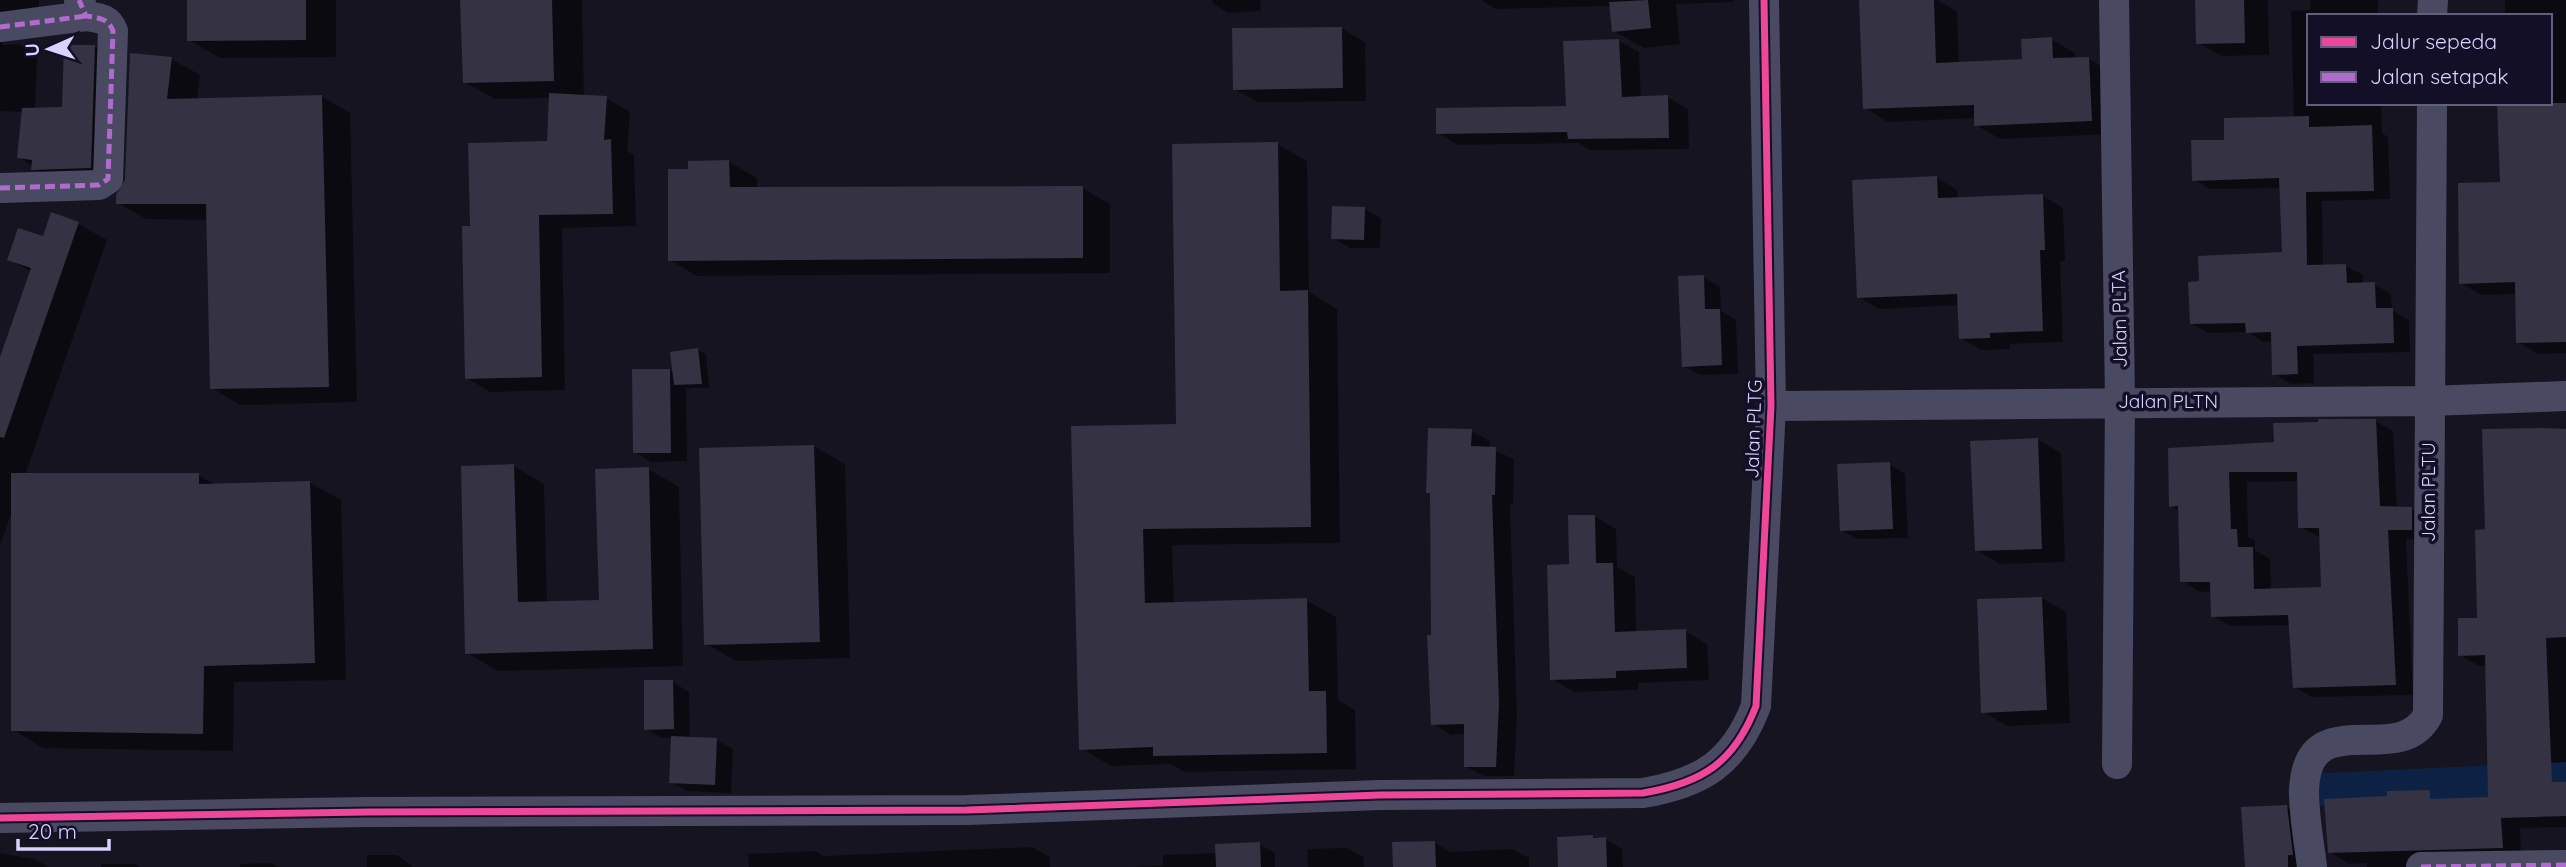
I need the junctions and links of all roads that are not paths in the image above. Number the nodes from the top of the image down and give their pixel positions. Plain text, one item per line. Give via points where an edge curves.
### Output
1 (1764, 0) edge
2 (2114, 0) edge
3 (82, 8) edge
4 (0, 27) edge
5 (2431, 105) edge
6 (0, 188) edge
7 (2566, 396) edge
8 (2120, 401) junction
9 (2429, 401) junction
10 (1771, 406) junction
11 (2117, 764) dead end
12 (0, 818) edge
13 (2566, 865) edge
14 (2312, 867) edge
15 (2421, 867) edge

1 - 10 street, Jalan PLTG
2 - 8 street, Jalan PLTA
3 - 4 street
3 - 6 street via 108,22 113,31 108,179 99,185
5 - 9 street, Jalan PLTU
7 - 9 street, Jalan PLTN
8 - 9 street, Jalan PLTN
8 - 10 street, Jalan PLTN
8 - 11 street, Jalan PLTA
9 - 14 street, Jalan PLTU via 2428,716 2421,728 2406,737 2322,745 2311,760 2304,790
10 - 12 street, Jalan PLTG via 1756,705 1731,752 1707,773 1679,787 1643,793 1380,795 967,810
13 - 15 street

